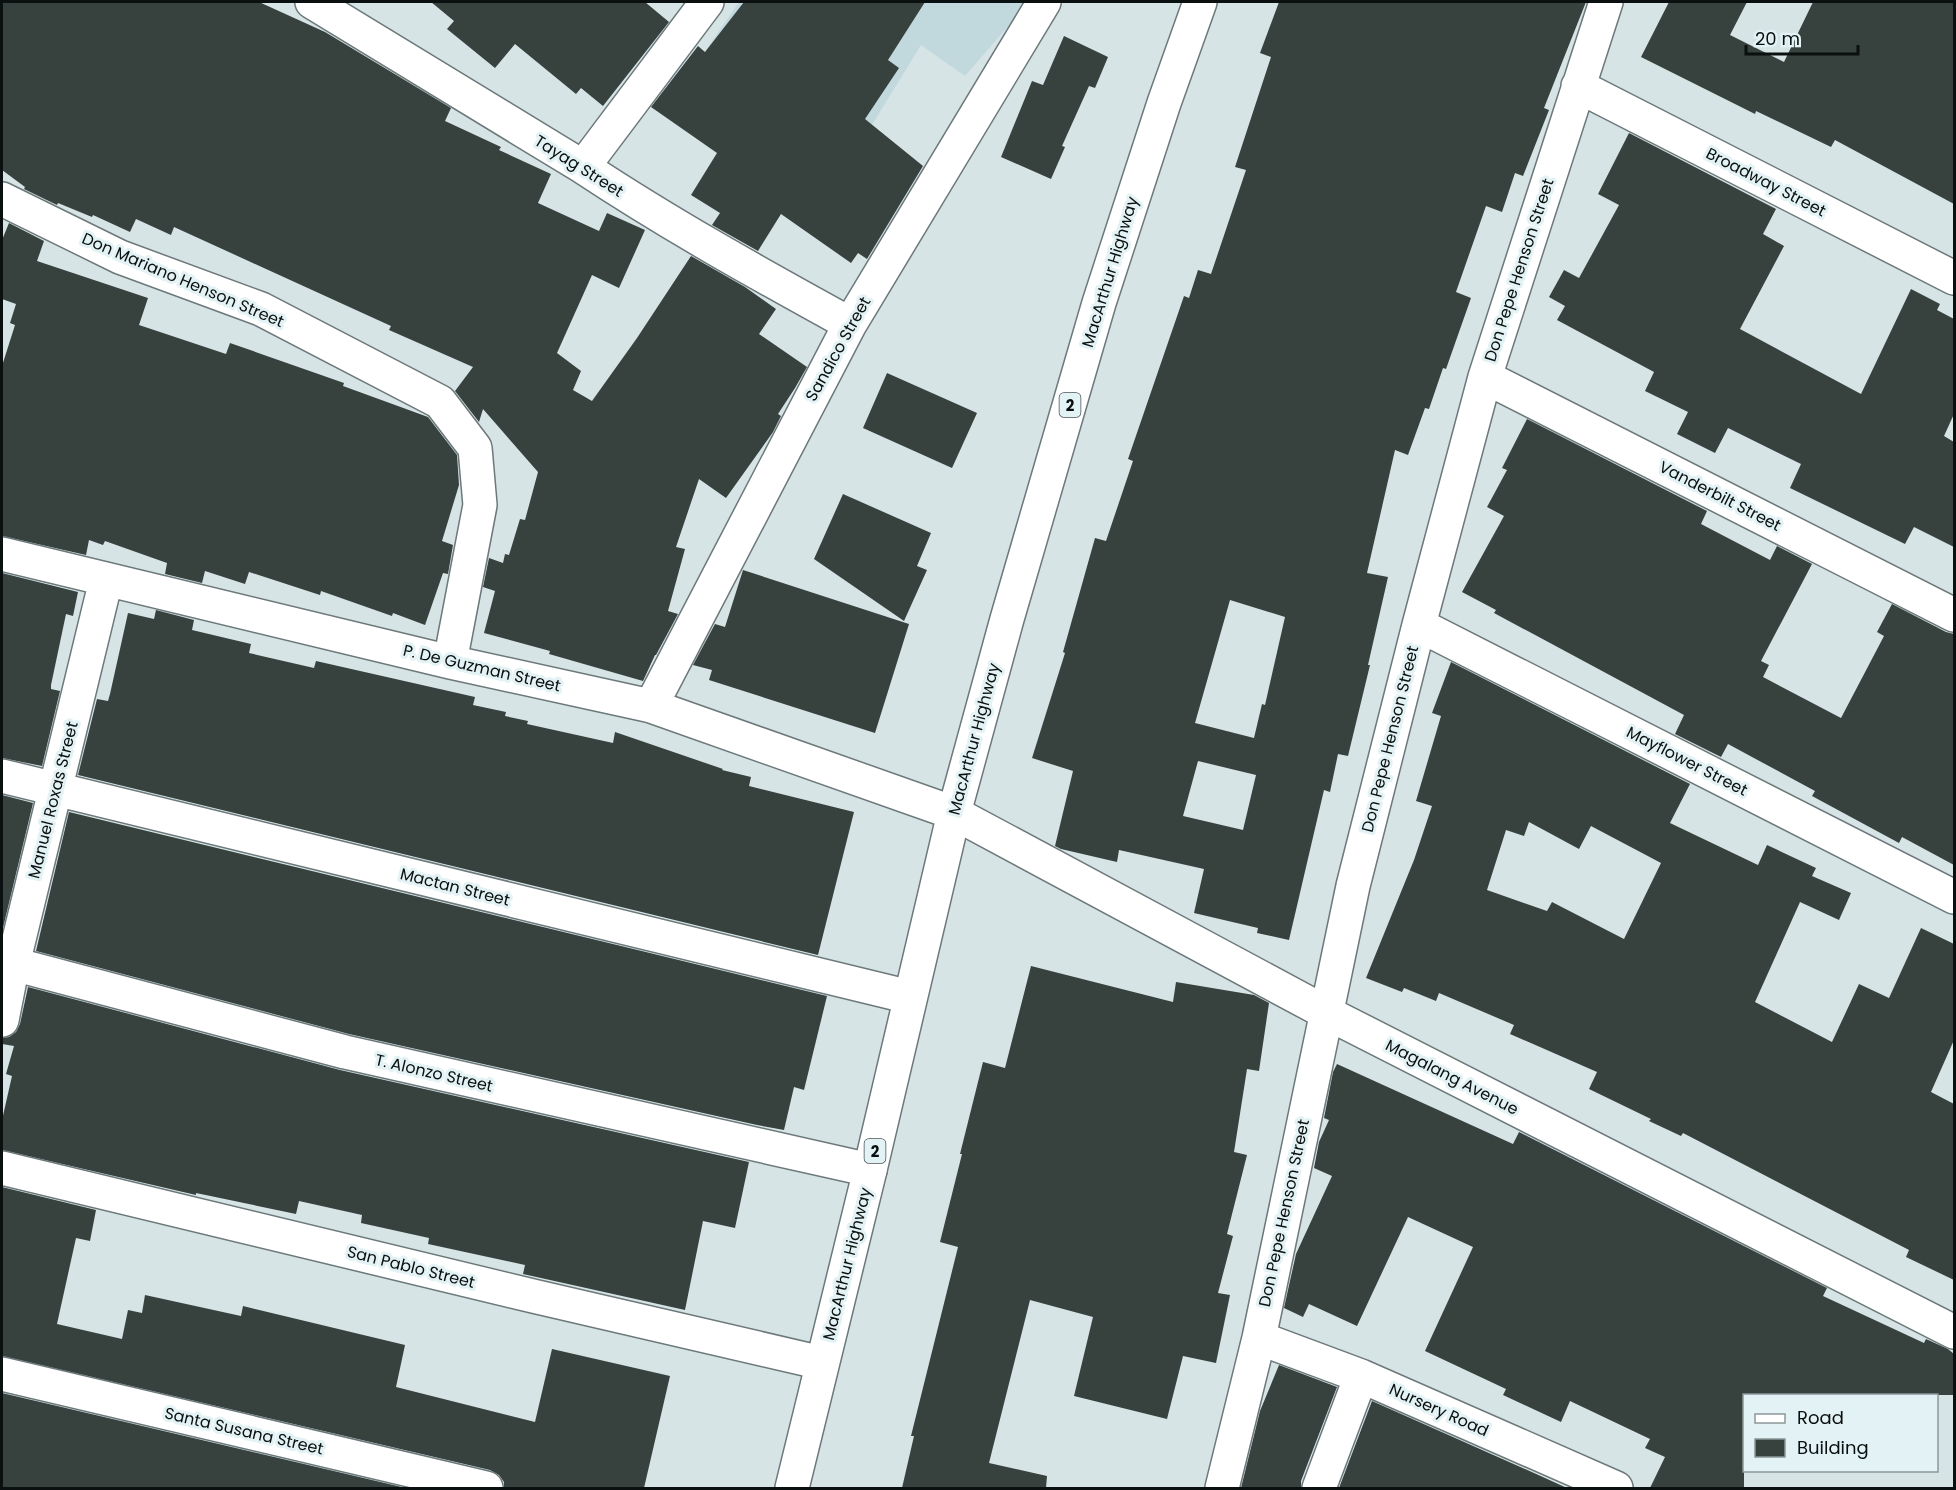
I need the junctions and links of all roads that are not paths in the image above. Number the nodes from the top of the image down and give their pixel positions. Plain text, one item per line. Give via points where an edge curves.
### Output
1 (312, 2) edge
2 (707, 2) edge
3 (1044, 2) edge
4 (1200, 2) edge
5 (1606, 2) edge
6 (1578, 86) junction
7 (583, 167) junction
8 (2, 199) edge
9 (1954, 278) edge
10 (850, 324) junction
11 (1485, 377) junction
12 (2, 554) edge
13 (106, 580) junction
14 (1954, 615) edge
15 (1419, 625) junction
16 (450, 662) junction
17 (651, 706) junction
18 (2, 776) edge
19 (56, 790) junction
20 (954, 813) junction
21 (1954, 897) edge
22 (7, 962) edge
23 (910, 997) junction
24 (1325, 1012) junction
25 (2, 1020) edge
26 (2, 1168) edge
27 (870, 1170) junction
28 (1954, 1332) edge
29 (1259, 1338) junction
30 (822, 1363) junction
31 (2, 1374) edge
32 (1361, 1376) junction
33 (486, 1488) edge
34 (792, 1488) edge
35 (1222, 1488) edge
36 (1319, 1488) edge
37 (1616, 1488) edge

1 - 7 main road, Tayag Street
2 - 7 main road
3 - 10 main road, Sandico Street
4 - 20 main road, MacArthur Highway / 2 via 1099,303
5 - 6 main road, Don Pepe Henson Street
6 - 9 main road, Broadway Street
6 - 11 main road, Don Pepe Henson Street
7 - 10 main road, Tayag Street via 627,197
8 - 16 main road, Don Mariano Henson Street via 120,257 261,309 440,402 475,448 480,505
10 - 17 main road, Sandico Street
11 - 14 main road, Vanderbilt Street
11 - 15 main road, Don Pepe Henson Street
12 - 13 main road, P. De Guzman Street
13 - 16 main road, P. De Guzman Street
13 - 19 main road, Manuel Roxas Street
15 - 21 main road, Mayflower Street
15 - 24 main road, Don Pepe Henson Street
16 - 17 main road, P. De Guzman Street
17 - 20 main road, P. De Guzman Street
18 - 19 main road, Mactan Street
19 - 22 main road, Manuel Roxas Street
19 - 23 main road, Mactan Street
20 - 23 main road, MacArthur Highway / 2
20 - 24 main road, Magalang Avenue
22 - 25 main road, Manuel Roxas Street
22 - 27 main road, T. Alonzo Street via 345,1052
23 - 27 main road, MacArthur Highway / 2
24 - 28 main road, Magalang Avenue
24 - 29 main road, Don Pepe Henson Street
26 - 30 main road, San Pablo Street
27 - 30 main road, MacArthur Highway / 2
29 - 32 main road, Nursery Road
29 - 35 main road, Don Pepe Henson Street
30 - 34 main road, MacArthur Highway / 2
31 - 33 main road, Santa Susana Street
32 - 36 main road
32 - 37 main road, Nursery Road

